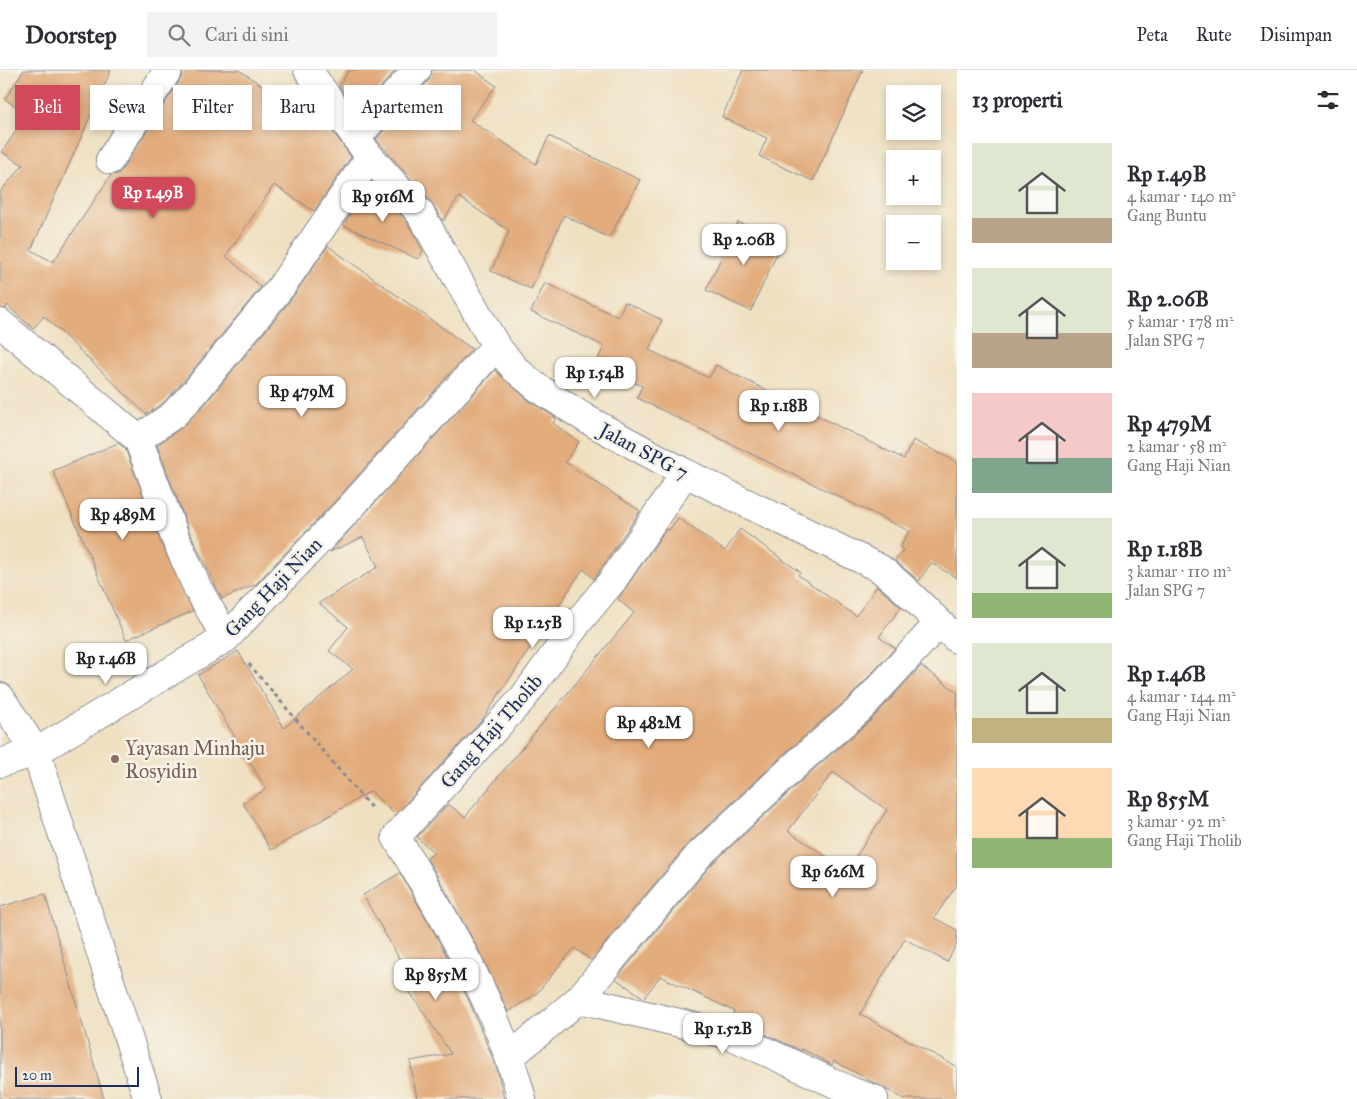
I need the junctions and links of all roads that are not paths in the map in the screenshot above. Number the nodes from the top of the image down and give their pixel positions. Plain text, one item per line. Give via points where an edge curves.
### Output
1 (168, 70) edge
2 (308, 70) edge
3 (418, 70) edge
4 (363, 148) junction
5 (110, 160) dead end
6 (0, 323) edge
7 (496, 346) junction
8 (138, 439) junction
9 (685, 473) junction
10 (948, 631) edge
11 (226, 638) junction
12 (0, 696) edge
13 (36, 752) junction
14 (0, 763) edge
15 (579, 998) junction
16 (511, 1056) junction
17 (148, 1099) edge
18 (522, 1099) edge
19 (874, 1099) edge

1 - 5 street
2 - 4 street, Jalan SPG 7
3 - 4 street
4 - 7 street, Jalan SPG 7 via 420,213
4 - 8 street via 281,287 195,392 173,415
6 - 8 street
7 - 9 street, Jalan SPG 7 via 515,369 538,388 588,420
7 - 11 street, Gang Haji Nian
8 - 11 street via 175,537 198,589
9 - 10 street, Jalan SPG 7 via 878,568 902,585
9 - 16 street, Gang Haji Tholib via 613,580 524,698 396,837 457,938
10 - 15 street via 803,758 699,855
11 - 13 street, Gang Haji Nian
12 - 13 street
13 - 14 street, Gang Haji Nian
13 - 17 street
15 - 16 street
15 - 19 street via 730,1035
16 - 18 street

